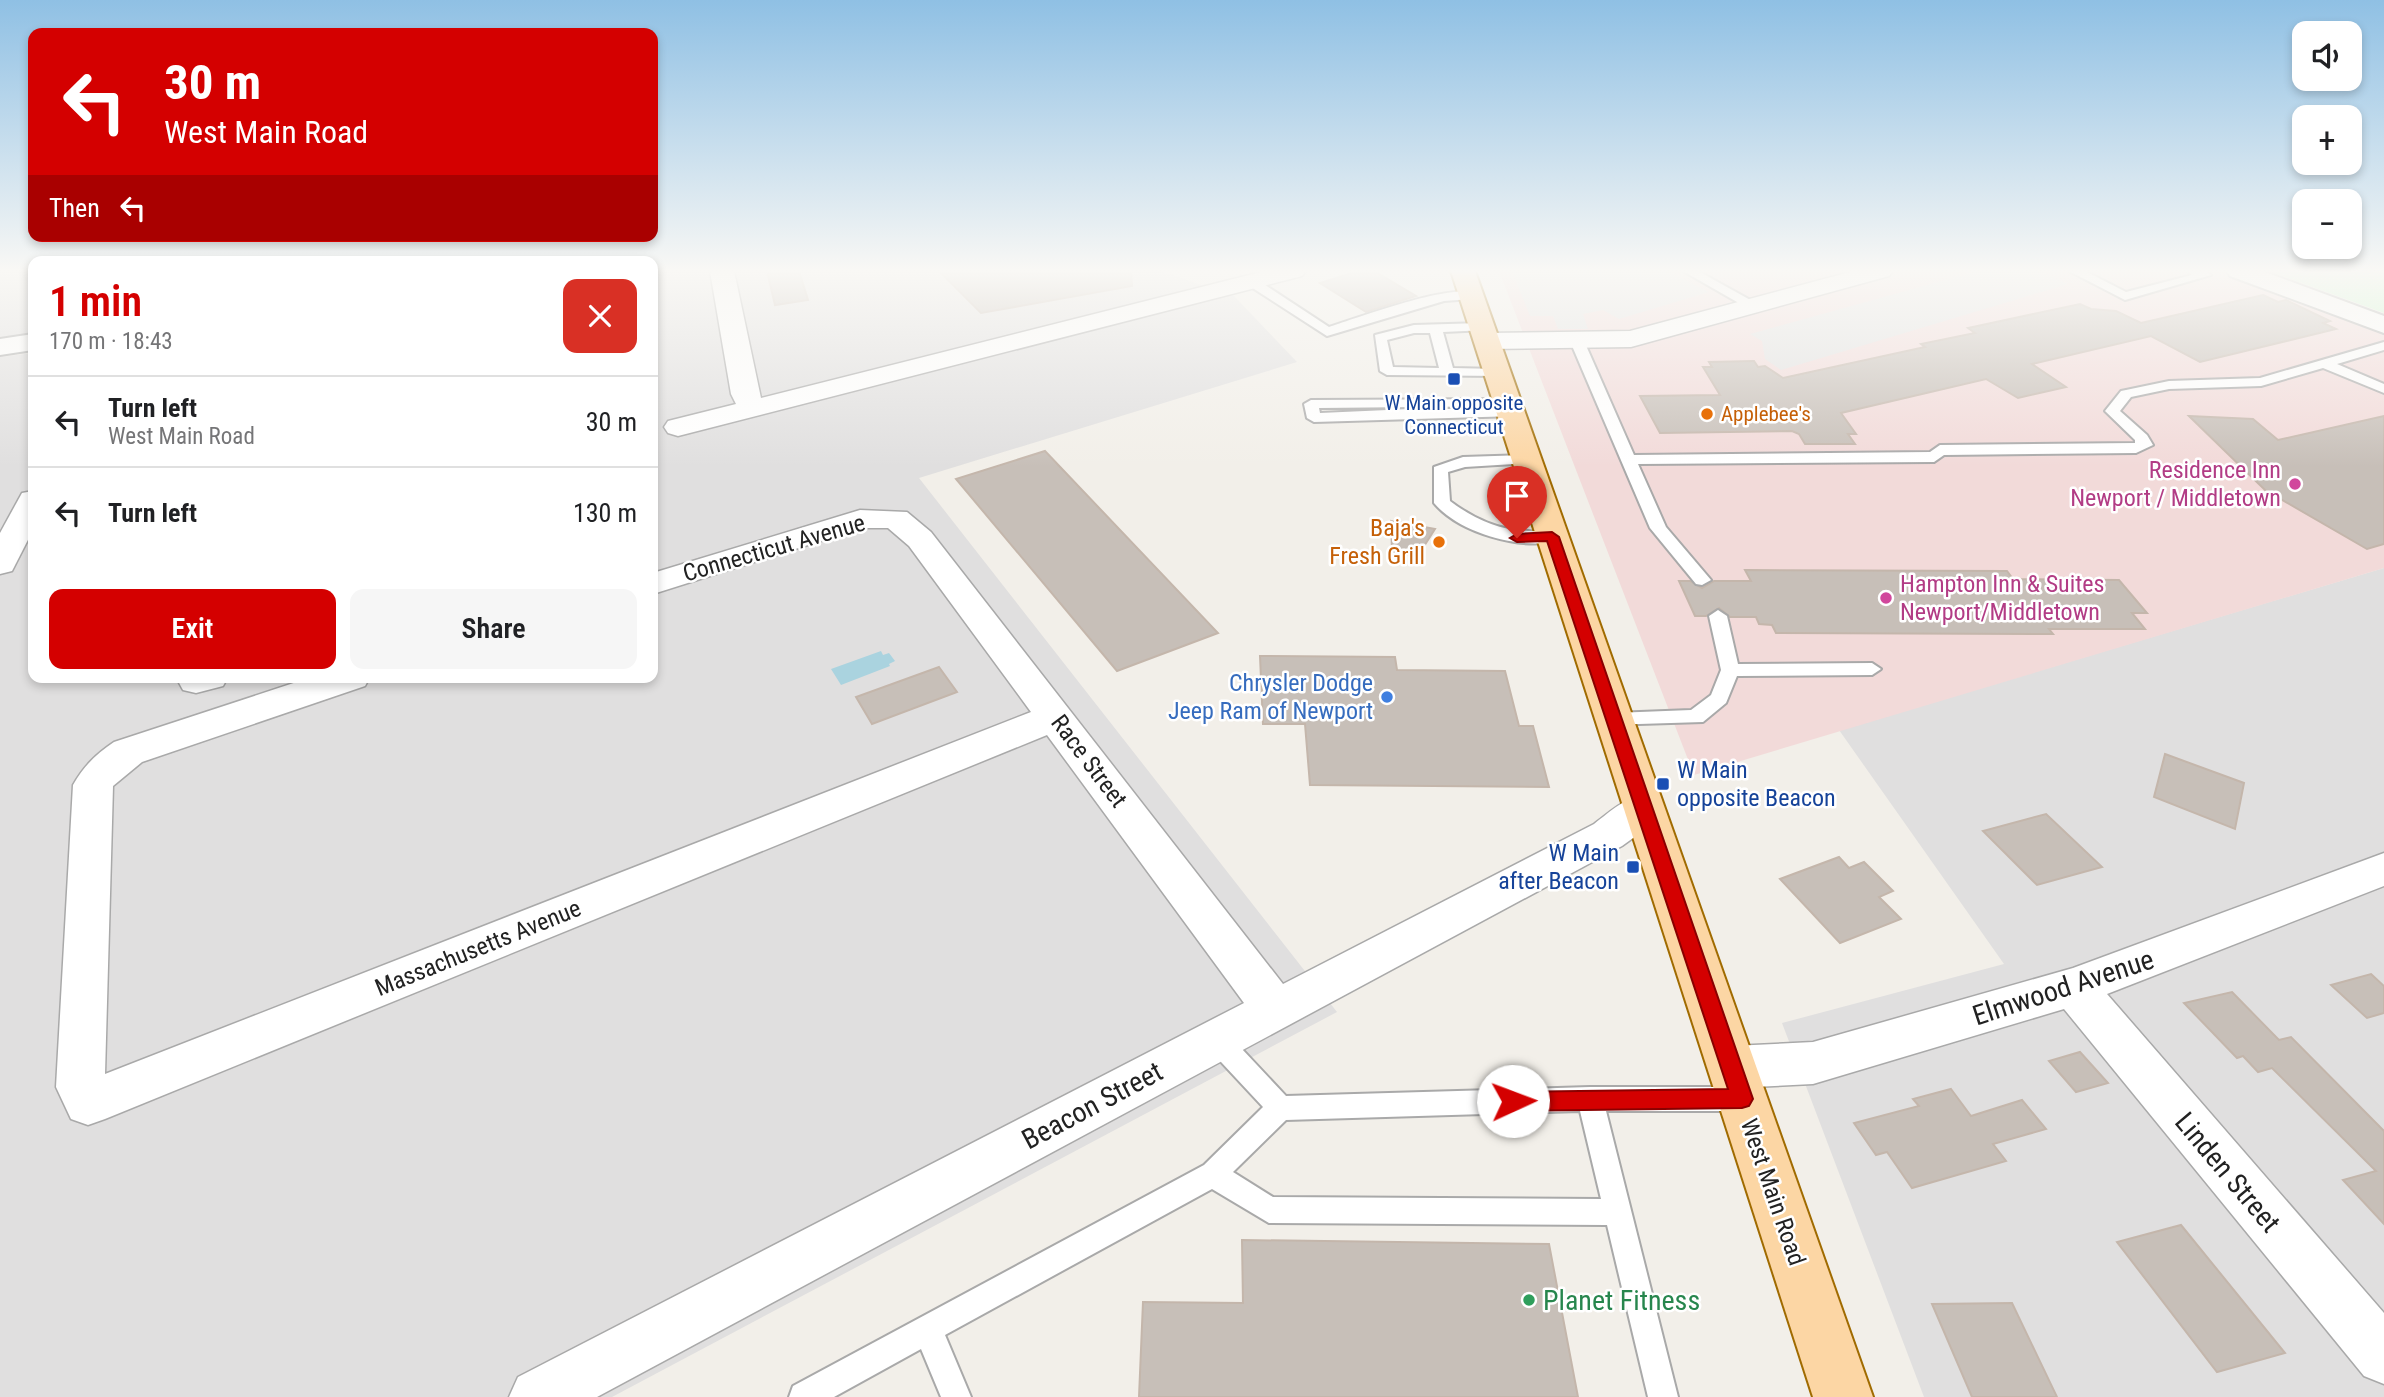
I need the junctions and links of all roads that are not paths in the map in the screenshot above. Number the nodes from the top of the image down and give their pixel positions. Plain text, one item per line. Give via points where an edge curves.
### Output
1 (734, 336) edge
2 (1039, 336) edge
3 (1386, 336) edge
4 (1405, 336) edge
5 (1437, 336) edge
6 (1459, 336) edge
7 (1642, 336) edge
8 (1577, 341) junction
9 (28, 343) edge
10 (1488, 346) edge
11 (2384, 346) edge
12 (0, 347) edge
13 (2367, 352) junction
14 (2384, 358) edge
15 (1410, 359) junction
16 (2324, 365) junction
17 (1447, 372) junction
18 (2384, 389) edge
19 (752, 409) junction
20 (678, 427) dead end
21 (1628, 459) junction
22 (1526, 460) junction
23 (28, 510) edge
24 (896, 519) joint
25 (1552, 537) junction
26 (0, 564) edge
27 (1702, 580) dead end
28 (658, 582) edge
29 (1718, 617) dead end
30 (1872, 668) dead end
31 (1730, 670) junction
32 (334, 683) edge
33 (1056, 716) junction
34 (1614, 720) junction
35 (1644, 809) junction
36 (2384, 869) edge
37 (2073, 987) junction
38 (1275, 1009) junction
39 (1217, 1040) junction
40 (1737, 1083) junction
41 (1590, 1099) junction
42 (1280, 1108) junction
43 (1213, 1174) junction
44 (1618, 1212) junction
45 (928, 1329) junction
46 (2384, 1356) edge
47 (538, 1397) edge
48 (804, 1397) edge
49 (956, 1397) edge
50 (1663, 1397) edge
51 (1843, 1397) edge

1 - 19 street
2 - 19 street
3 - 15 lane via 1380,338 1387,371
4 - 15 lane
5 - 17 lane
6 - 10 lane
7 - 8 street
8 - 10 street
8 - 21 lane
9 - 12 street
10 - 10 lane via 1311,404 1314,418 1410,413
10 - 17 lane
10 - 22 main road, West Main Road
11 - 13 lane
13 - 14 lane
13 - 16 lane
15 - 17 lane
16 - 18 lane
16 - 21 lane via 2261,382 2169,385 2126,394 2112,411 2142,439 2145,445 2136,448 1940,450 1934,457
19 - 20 street
21 - 27 lane via 1658,528
22 - 25 main road, West Main Road
22 - 25 lane via 1463,462 1440,470 1442,503 1466,522 1504,534
23 - 26 street
24 - 28 street, Connecticut Avenue via 860,519
24 - 33 street, Race Street via 920,539
25 - 34 main road, West Main Road
29 - 31 lane
30 - 31 lane
31 - 34 lane via 1719,698 1696,717
32 - 33 street, Massachusetts Avenue via 128,752 106,766 93,785 80,1087 88,1103
33 - 38 street, Race Street
34 - 35 main road, West Main Road
35 - 38 street, Beacon Street via 1608,835
35 - 40 main road, West Main Road
36 - 37 street, Elmwood Avenue
37 - 40 street, Elmwood Avenue
37 - 46 street, Linden Street
38 - 39 street, Beacon Street
39 - 42 lane
39 - 47 street, Beacon Street
40 - 41 lane
40 - 51 main road, West Main Road
41 - 42 lane
41 - 44 lane
42 - 43 lane
43 - 44 lane via 1269,1210
43 - 45 lane
44 - 50 lane
45 - 48 lane
45 - 49 lane

